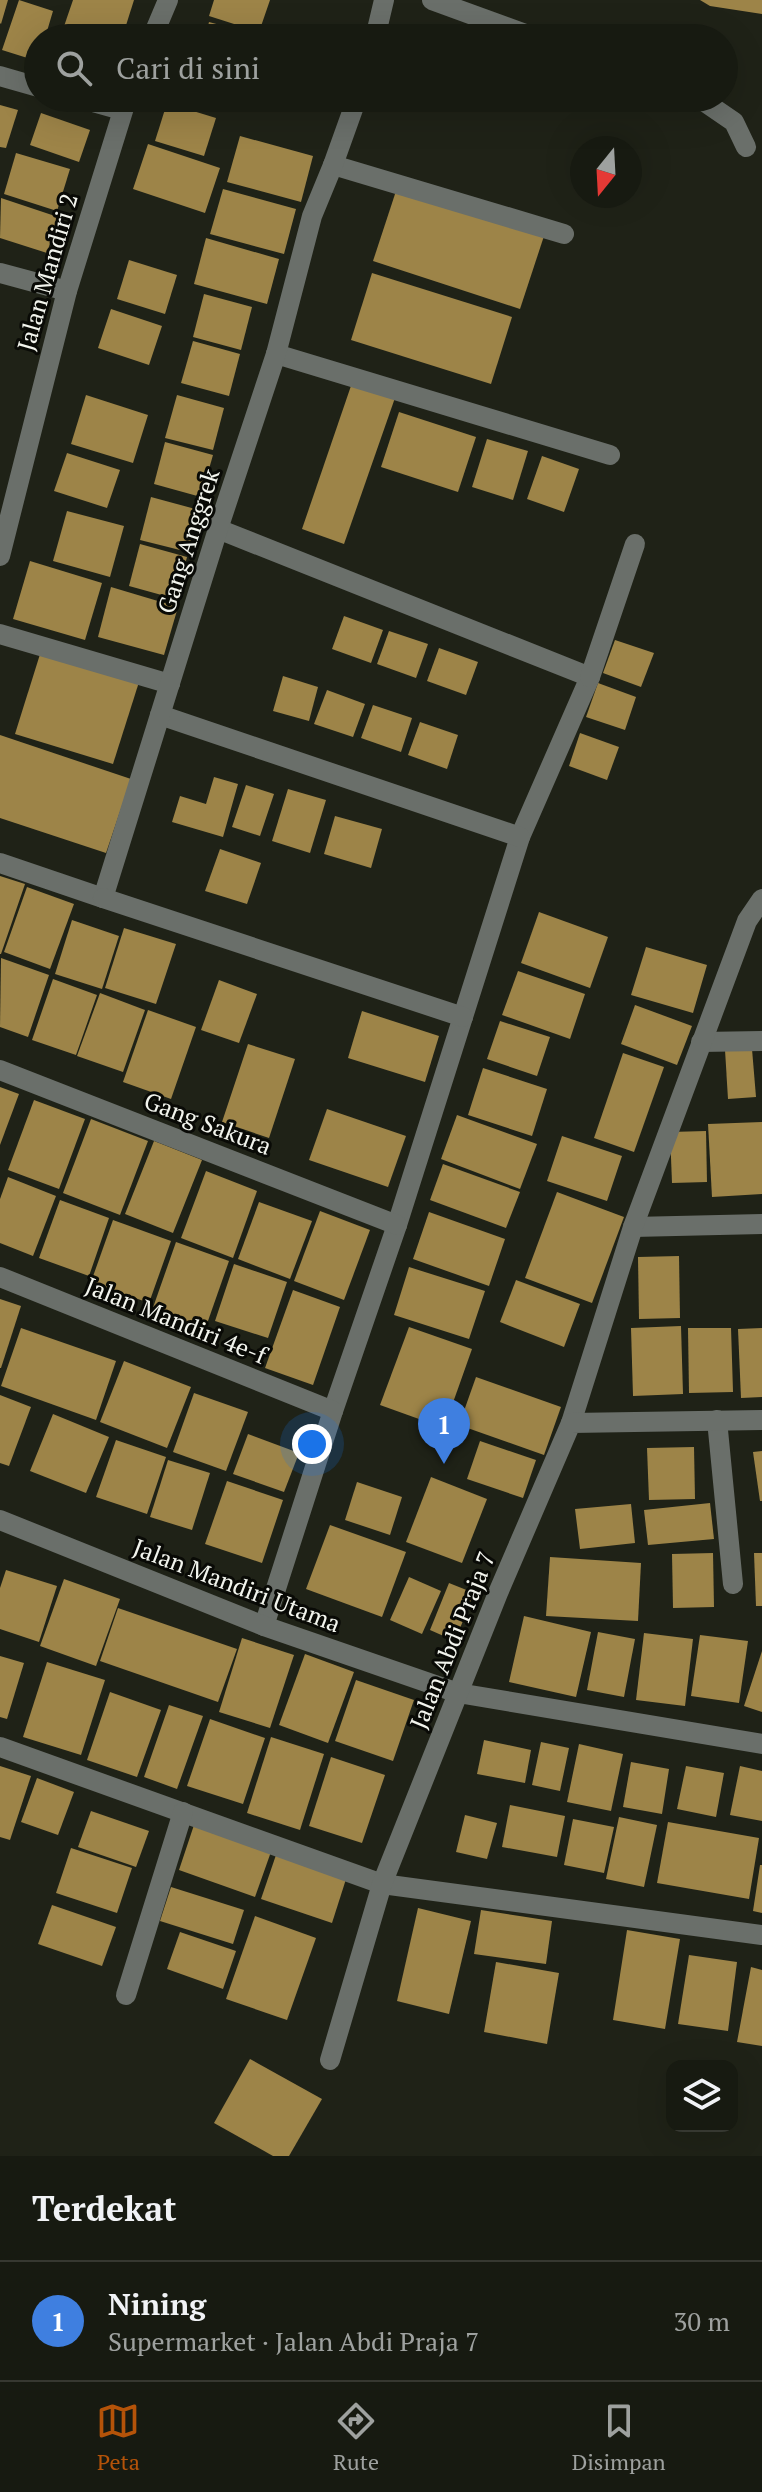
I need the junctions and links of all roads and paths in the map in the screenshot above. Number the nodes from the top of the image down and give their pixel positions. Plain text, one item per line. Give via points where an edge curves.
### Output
1 (168, 0) edge
2 (384, 0) edge
3 (432, 0) edge
4 (158, 24) edge
5 (378, 24) edge
6 (498, 24) edge
7 (0, 76) edge
8 (24, 83) edge
9 (122, 112) edge
10 (352, 112) edge
11 (719, 112) edge
12 (746, 147) dead end
13 (333, 165) junction
14 (564, 234) dead end
15 (0, 273) edge
16 (67, 291) junction
17 (276, 354) junction
18 (610, 455) dead end
19 (10, 472) edge
20 (218, 529) junction
21 (635, 544) dead end
22 (0, 556) edge
23 (0, 634) edge
24 (590, 677) junction
25 (170, 684) junction
26 (160, 715) junction
27 (520, 837) junction
28 (0, 863) edge
29 (103, 898) junction
30 (762, 899) edge
31 (463, 1017) junction
32 (762, 1041) edge
33 (701, 1042) junction
34 (0, 1070) edge
35 (762, 1224) edge
36 (397, 1225) junction
37 (633, 1227) junction
38 (0, 1277) edge
39 (333, 1411) junction
40 (717, 1420) junction
41 (762, 1420) edge
42 (571, 1423) junction
43 (0, 1520) edge
44 (733, 1584) dead end
45 (264, 1626) junction
46 (458, 1693) junction
47 (762, 1744) edge
48 (0, 1747) edge
49 (183, 1812) junction
50 (382, 1884) junction
51 (762, 1935) edge
52 (126, 1995) dead end
53 (330, 2060) dead end

1 - 4 street
2 - 5 street
3 - 6 street
7 - 8 street
9 - 16 street, Jalan Mandiri 2
10 - 13 street, Gang Anggrek
11 - 12 street via 734,122
13 - 14 street
13 - 17 street, Gang Anggrek via 312,216
15 - 16 street
16 - 19 street, Jalan Mandiri 2
17 - 18 street
17 - 20 street, Gang Anggrek
19 - 22 street, Jalan Mandiri 2
20 - 24 street
20 - 25 street, Gang Anggrek
21 - 24 street
23 - 25 street
24 - 27 street
25 - 26 street, Gang Anggrek
26 - 27 street
26 - 29 street, Gang Anggrek
27 - 31 street
28 - 29 street
29 - 31 street
30 - 33 street, Jalan Abdi Praja 7 via 747,921
31 - 36 street
32 - 33 street
33 - 37 street, Jalan Abdi Praja 7
34 - 36 street, Gang Sakura
35 - 37 street
36 - 39 street
37 - 42 street, Jalan Abdi Praja 7
38 - 39 street, Jalan Mandiri 4e-f
39 - 45 street
40 - 41 street
40 - 42 street
40 - 44 street
42 - 46 street, Jalan Abdi Praja 7
43 - 45 street, Jalan Mandiri Utama
45 - 46 street, Jalan Mandiri Utama
46 - 47 street, Jalan Mandiri Utama
46 - 50 street, Jalan Abdi Praja 7
48 - 49 street
49 - 50 street
49 - 52 street
50 - 51 street
50 - 53 street, Jalan Abdi Praja 7

